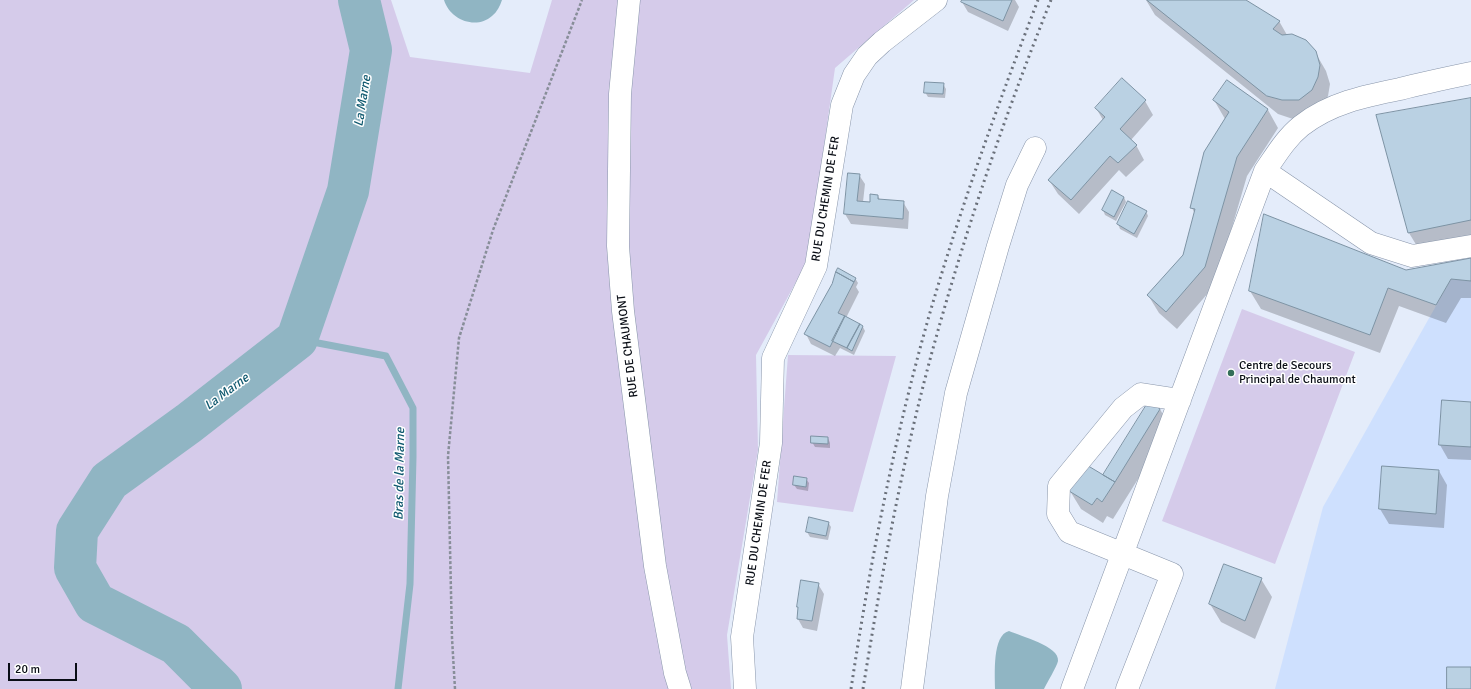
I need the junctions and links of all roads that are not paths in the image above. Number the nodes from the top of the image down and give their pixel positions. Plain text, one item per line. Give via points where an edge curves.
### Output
1 (629, 0) edge
2 (936, 0) edge
3 (1471, 73) edge
4 (1035, 148) dead end
5 (1265, 171) junction
6 (1471, 246) edge
7 (1180, 400) junction
8 (1123, 553) junction
9 (680, 689) edge
10 (745, 689) edge
11 (912, 689) edge
12 (1072, 689) edge
13 (1127, 689) edge

1 - 9 street, RUE DE CHAUMONT via 620,94 618,253 655,566
2 - 10 street, RUE DU CHEMIN DE FER via 867,56 854,75 842,105 816,266 773,358 771,443 742,636
3 - 5 street via 1368,95 1339,104 1300,127
4 - 11 street via 1017,186 956,393 937,496
5 - 6 street via 1372,243 1412,256
5 - 7 street
7 - 8 street
7 - 8 street via 1141,394 1123,408 1059,486 1058,514 1069,532
8 - 12 street
8 - 13 street via 1172,574

